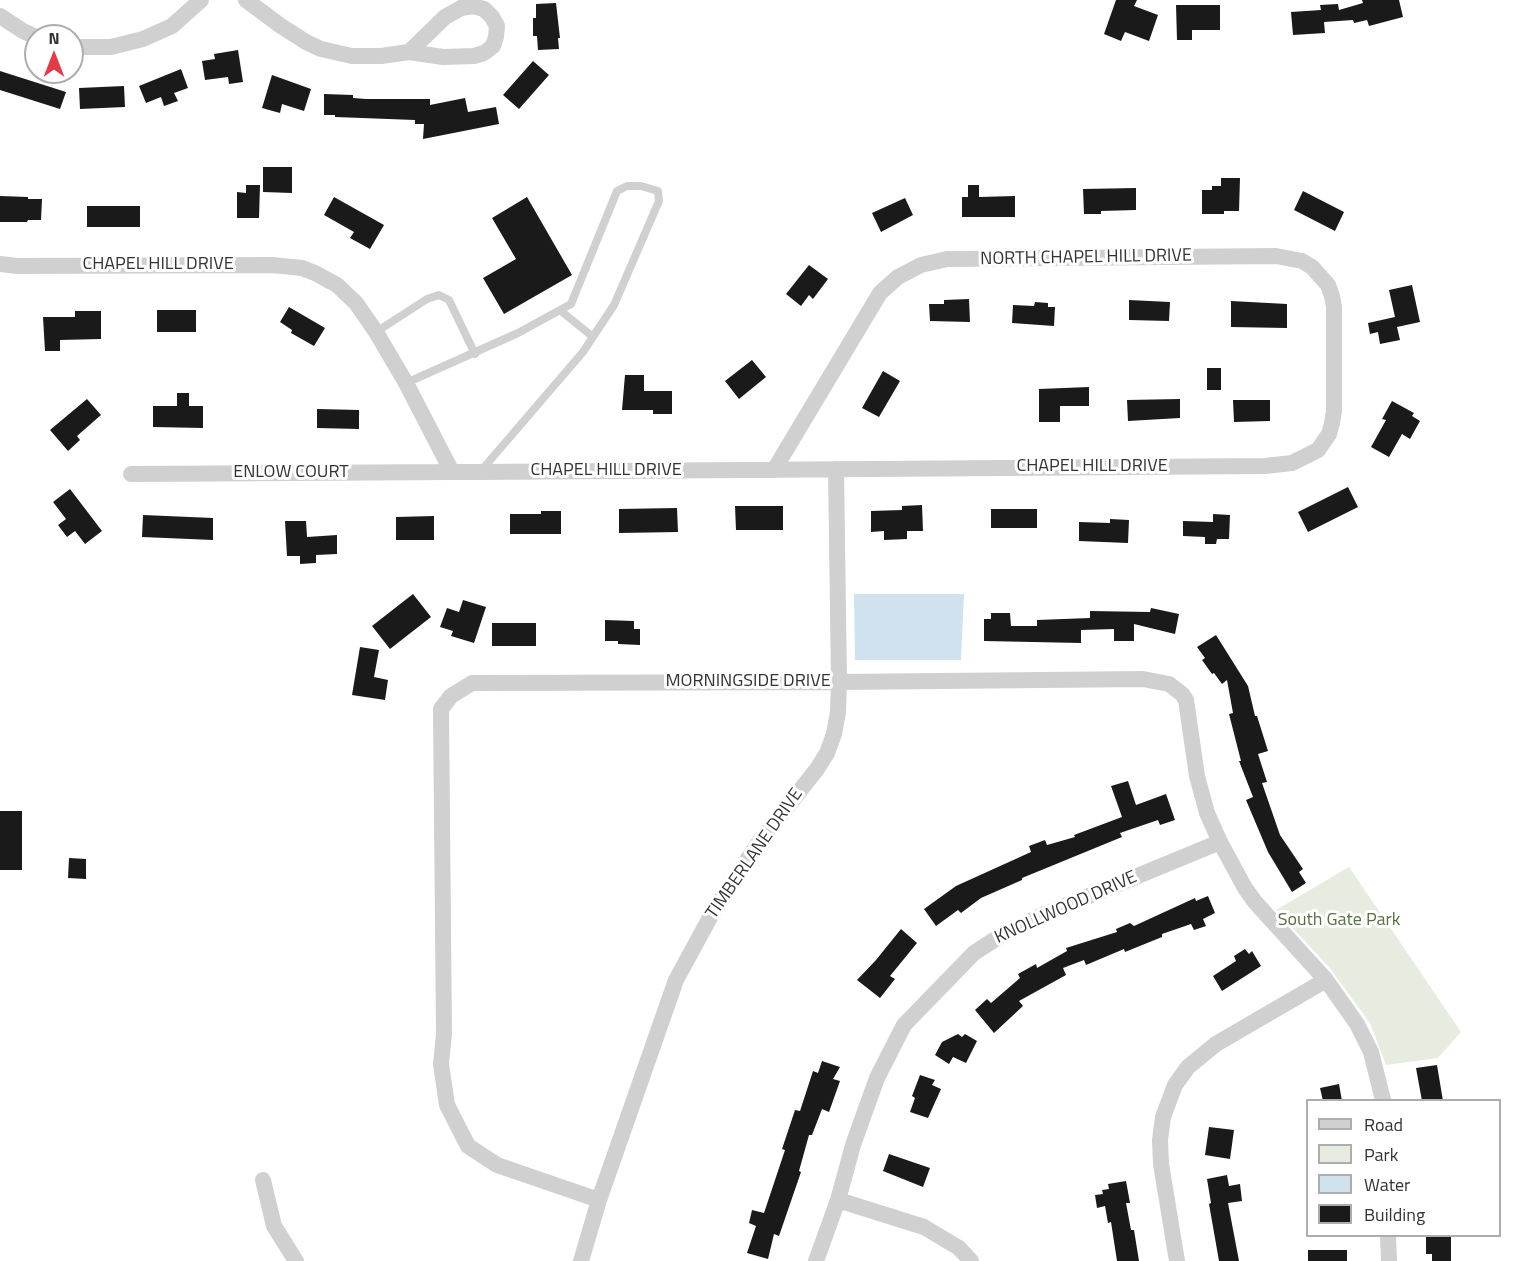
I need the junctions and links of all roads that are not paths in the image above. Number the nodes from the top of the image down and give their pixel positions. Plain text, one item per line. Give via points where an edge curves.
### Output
1 (201, 0) edge
2 (246, 0) edge
3 (0, 16) edge
4 (24, 32) edge
5 (84, 47) edge
6 (409, 52) junction
7 (0, 264) edge
8 (561, 311) junction
9 (376, 332) junction
10 (593, 337) junction
11 (475, 354) junction
12 (406, 384) junction
13 (1318, 450) joint
14 (774, 470) junction
15 (836, 470) junction
16 (452, 472) junction
17 (480, 472) junction
18 (131, 474) dead end
19 (839, 682) junction
20 (1220, 842) junction
21 (1326, 980) junction
22 (1383, 1099) edge
23 (263, 1180) dead end
24 (599, 1200) junction
25 (838, 1200) junction
26 (1388, 1237) edge
27 (296, 1261) edge
28 (580, 1261) edge
29 (816, 1261) edge
30 (971, 1261) edge
31 (1177, 1261) edge
32 (1389, 1261) edge

1 - 5 street via 171,26 143,39 111,47
2 - 6 street via 294,36 321,49 368,57
3 - 4 street
6 - 6 street via 474,56 493,46 496,26 484,9 461,8 445,17
7 - 9 street, CHAPEL HILL DRIVE via 255,264 302,268 325,277 348,294
8 - 10 lane
8 - 10 lane via 571,304 617,191 641,186 658,191 660,201 614,305
8 - 11 lane
9 - 11 lane via 439,295 449,300
9 - 12 street, CHAPEL HILL DRIVE
10 - 17 lane
11 - 12 lane
12 - 16 street, CHAPEL HILL DRIVE
13 - 14 street, NORTH CHAPEL HILL DRIVE via 1329,434 1334,411 1334,308 1328,285 1302,261 1276,256 947,259 910,270 880,293
13 - 15 street, CHAPEL HILL DRIVE via 1292,463 1265,466
14 - 15 street, CHAPEL HILL DRIVE
14 - 17 street, CHAPEL HILL DRIVE
15 - 19 street, TIMBERLANE DRIVE
16 - 17 street, CHAPEL HILL DRIVE
16 - 18 street, ENLOW COURT
19 - 20 street, MORNINGSIDE DRIVE via 1143,679 1169,684 1186,700 1197,776
19 - 24 street, TIMBERLANE DRIVE via 838,712 827,753 732,883 676,980
19 - 24 street, MORNINGSIDE DRIVE via 472,683 451,696 441,709 441,1064 447,1105 468,1146 497,1165
20 - 21 street, MORNINGSIDE DRIVE via 1260,908
20 - 25 street, KNOLLWOOD DRIVE via 1038,917 974,953 904,1025 876,1078
21 - 22 street, MORNINGSIDE DRIVE via 1368,1045
21 - 31 street via 1216,1044 1188,1067 1175,1085 1163,1117 1160,1140
23 - 27 street via 274,1226
24 - 28 street, TIMBERLANE DRIVE
25 - 29 street, KNOLLWOOD DRIVE
25 - 30 street via 924,1227 959,1248
26 - 32 street

